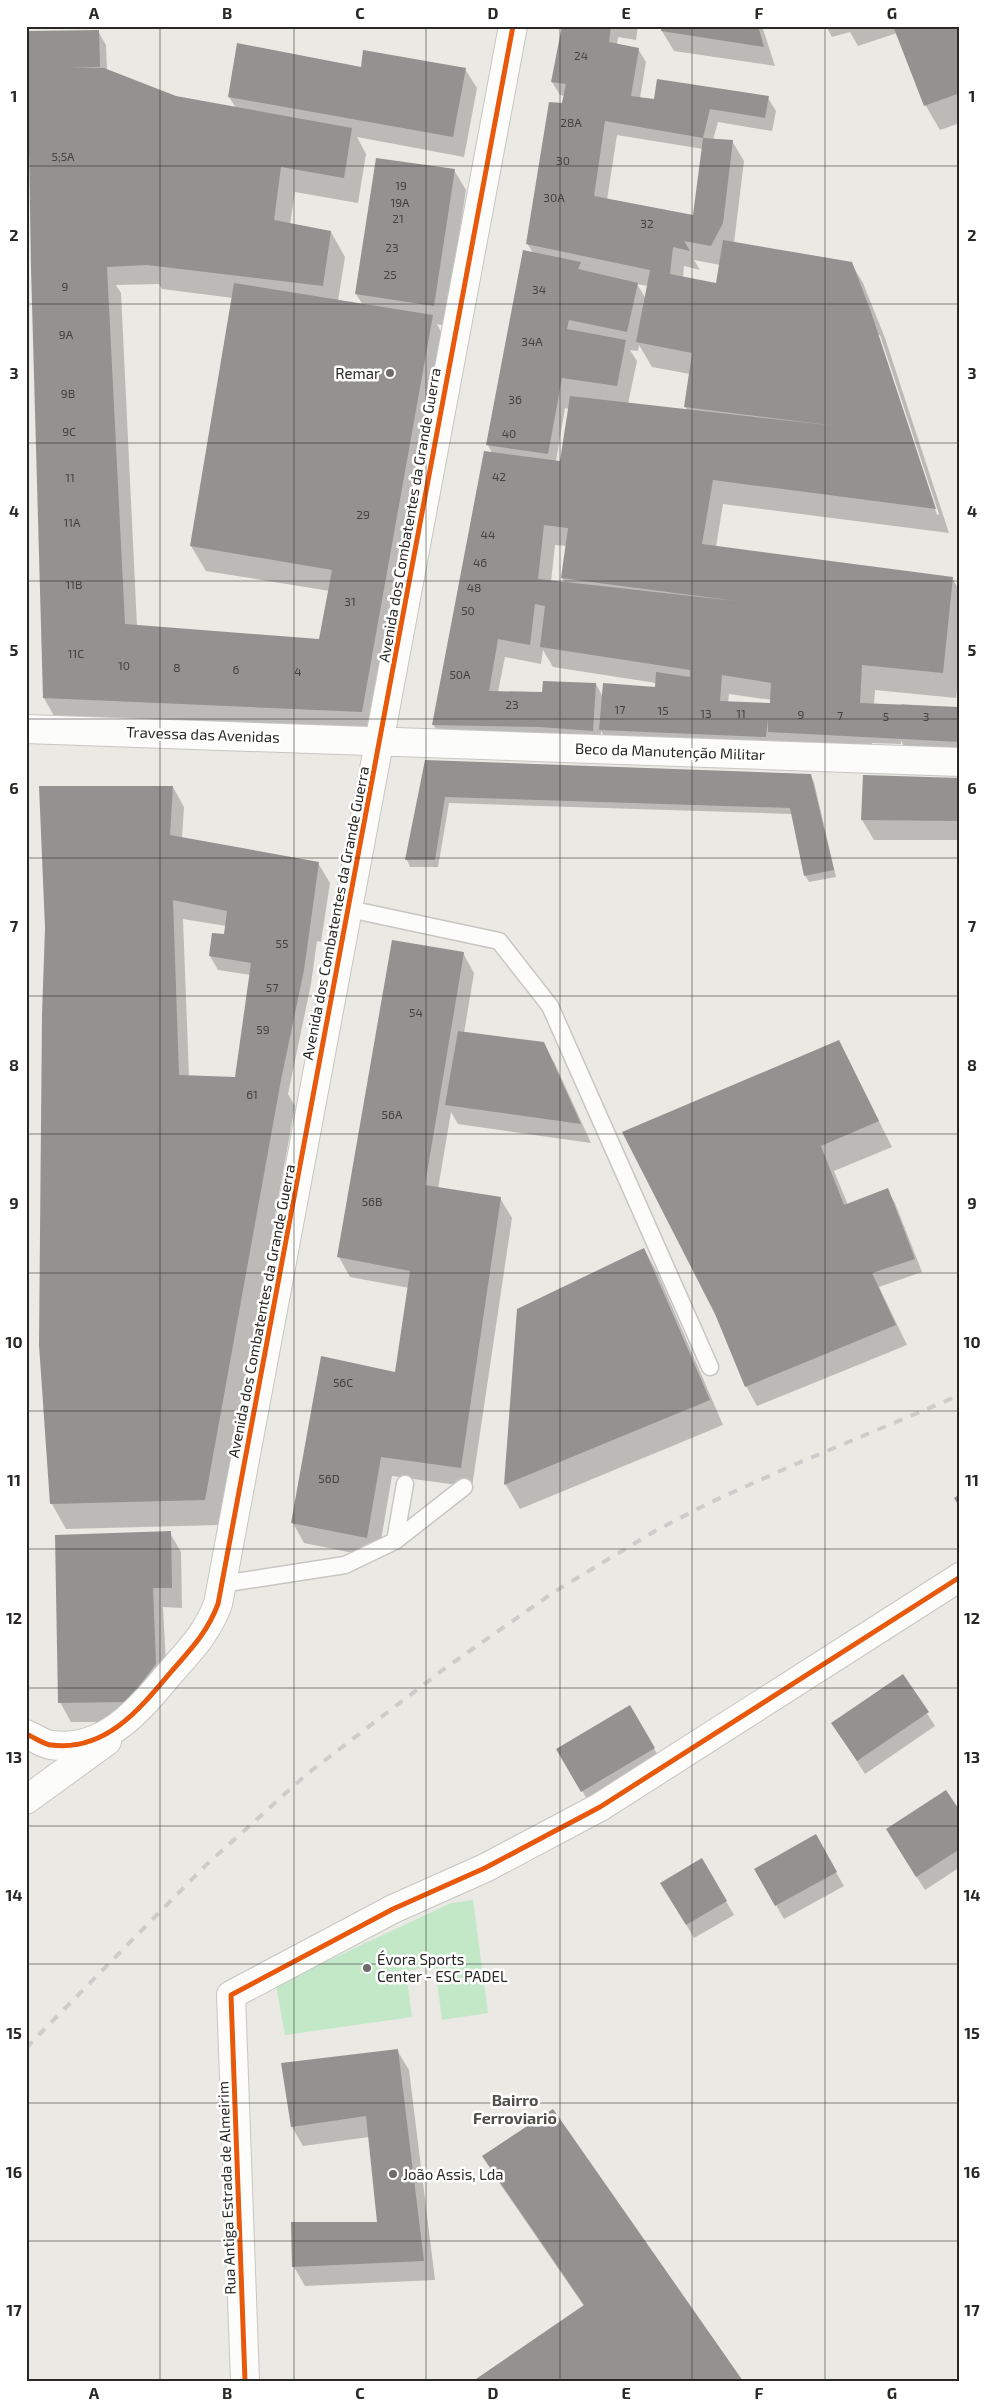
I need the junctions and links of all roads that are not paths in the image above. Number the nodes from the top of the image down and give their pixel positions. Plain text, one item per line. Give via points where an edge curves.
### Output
1 (513, 26) edge
2 (26, 729) edge
3 (380, 740) junction
4 (960, 762) edge
5 (349, 909) junction
6 (710, 1368) dead end
7 (405, 1484) dead end
8 (464, 1487) dead end
9 (395, 1540) junction
10 (960, 1577) edge
11 (222, 1584) junction
12 (137, 1712) junction
13 (26, 1734) edge
14 (26, 1800) edge
15 (245, 2381) edge

1 - 3 street, Avenida dos Combatentes da Grande Guerra
2 - 3 street, Travessa das Avenidas
3 - 4 street, Beco da Manutenção Militar
3 - 5 street, Avenida dos Combatentes da Grande Guerra
5 - 6 lane via 499,941 550,1006
5 - 11 street, Avenida dos Combatentes da Grande Guerra
7 - 9 lane
8 - 9 lane
9 - 11 lane via 345,1565
10 - 15 street, Rua Antiga Estrada de Almeirim via 600,1807 485,1868 393,1909 231,1994
11 - 12 street, Avenida dos Combatentes da Grande Guerra via 210,1625
12 - 13 street, Avenida dos Combatentes da Grande Guerra via 111,1731 78,1744 49,1745
12 - 14 street via 108,1740

